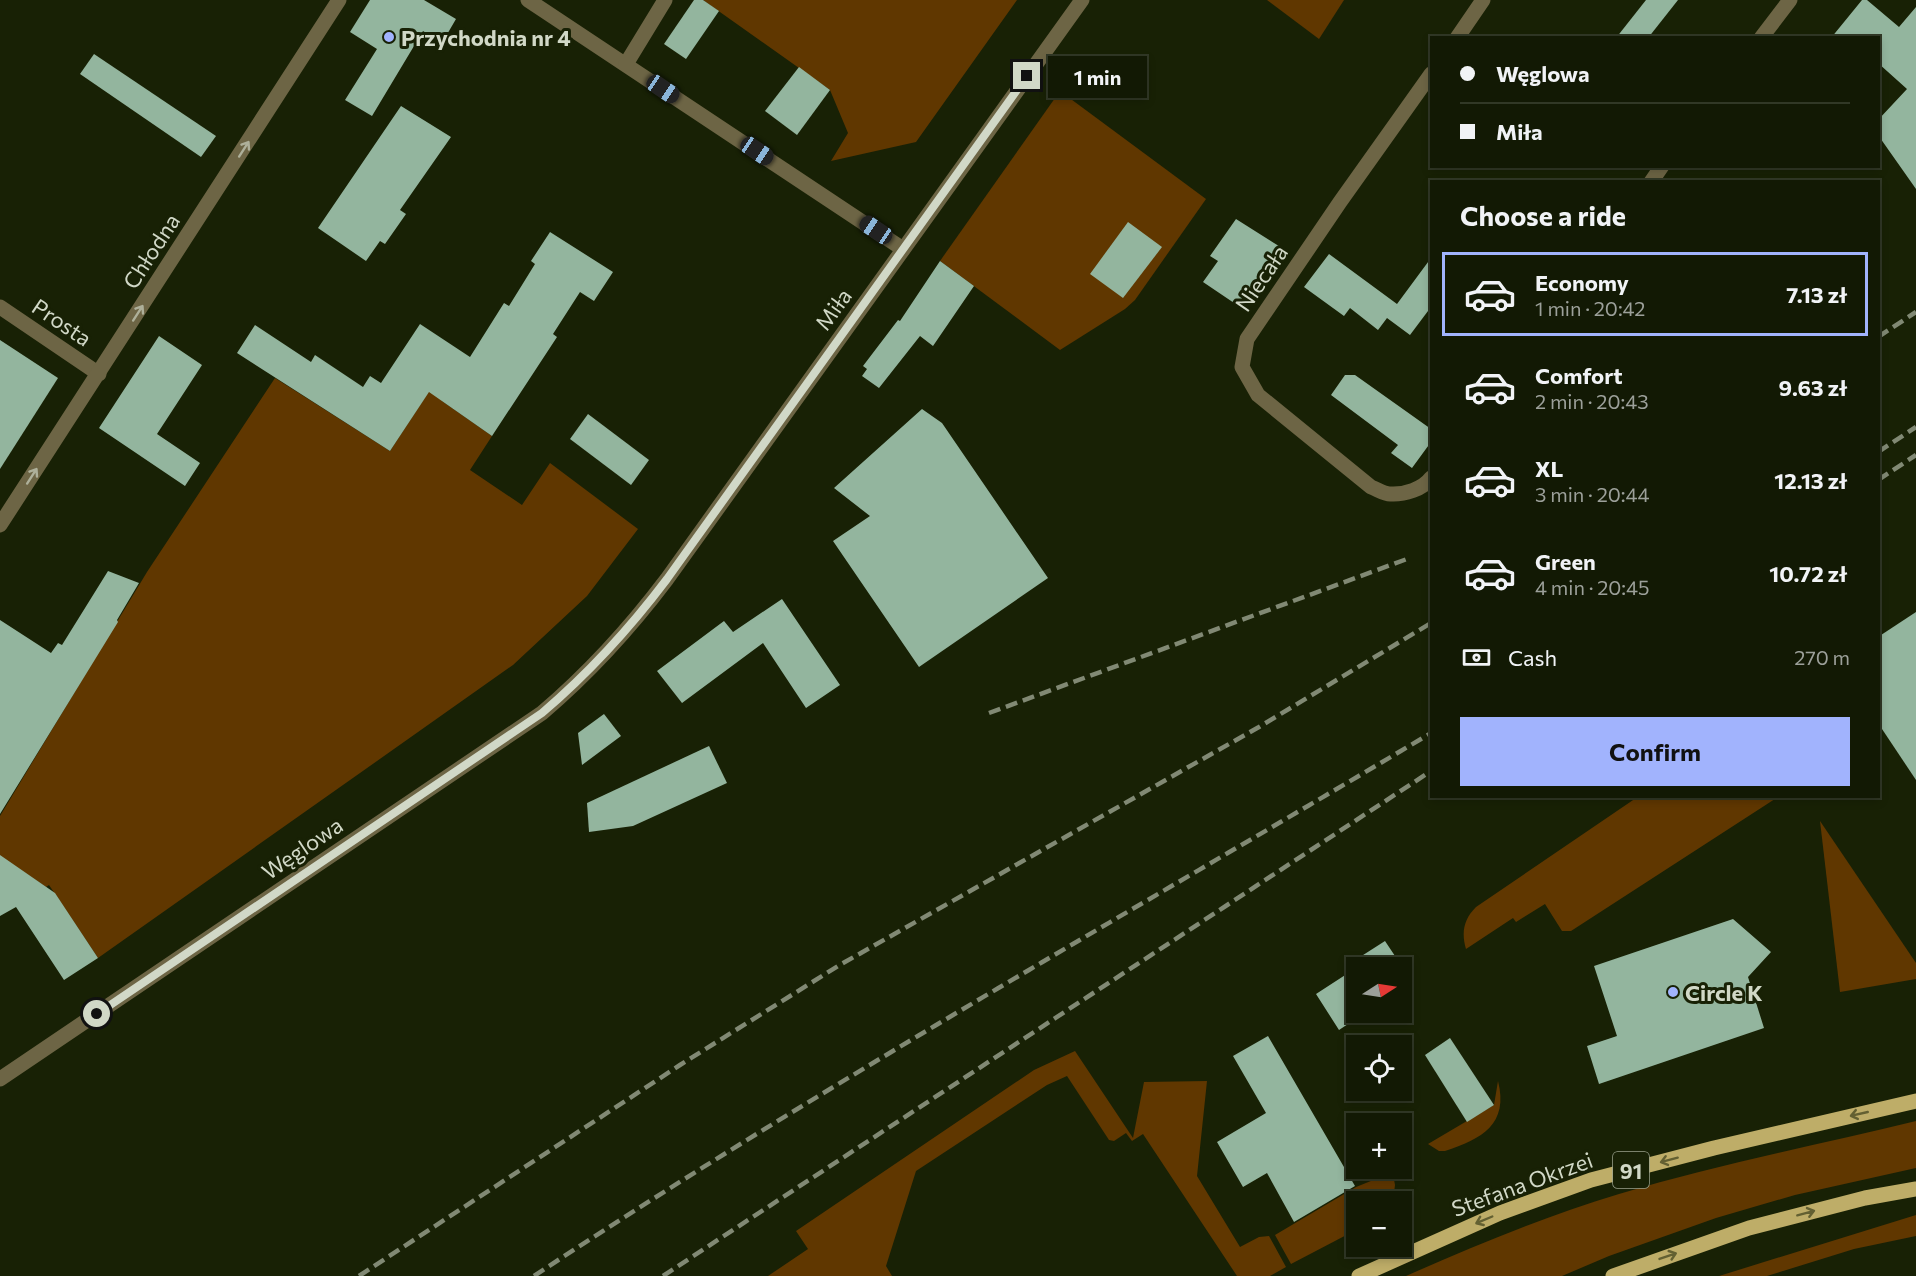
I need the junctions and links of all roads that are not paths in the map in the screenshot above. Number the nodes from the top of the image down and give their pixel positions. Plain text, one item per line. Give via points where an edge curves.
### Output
1 (339, 0) edge
2 (528, 0) edge
3 (665, 0) edge
4 (1082, 0) edge
5 (1483, 0) edge
6 (1790, 0) edge
7 (1458, 36) edge
8 (1763, 36) edge
9 (626, 64) junction
10 (1430, 75) edge
11 (903, 249) junction
12 (0, 307) edge
13 (99, 374) junction
14 (1430, 479) edge
15 (0, 525) edge
16 (617, 641) joint
17 (0, 1079) edge
18 (1916, 1101) edge
19 (1916, 1189) edge
20 (1359, 1276) edge
21 (1613, 1276) edge

13 -> 1 street, Chłodna
2 - 9 street
3 - 9 street
4 - 11 street, Miła
5 - 7 street
6 - 8 street
9 - 11 street
10 - 14 street, Niecała via 1247,339 1242,367 1258,395 1371,487 1389,495 1410,492
11 - 16 street, Miła via 667,579
12 - 13 street, Prosta
15 -> 13 street, Chłodna
16 - 17 street, Węglowa via 542,713
18 -> 20 main road, Stefana Okrzei / 91 via 1591,1180 1500,1213
21 -> 19 main road via 1749,1228

